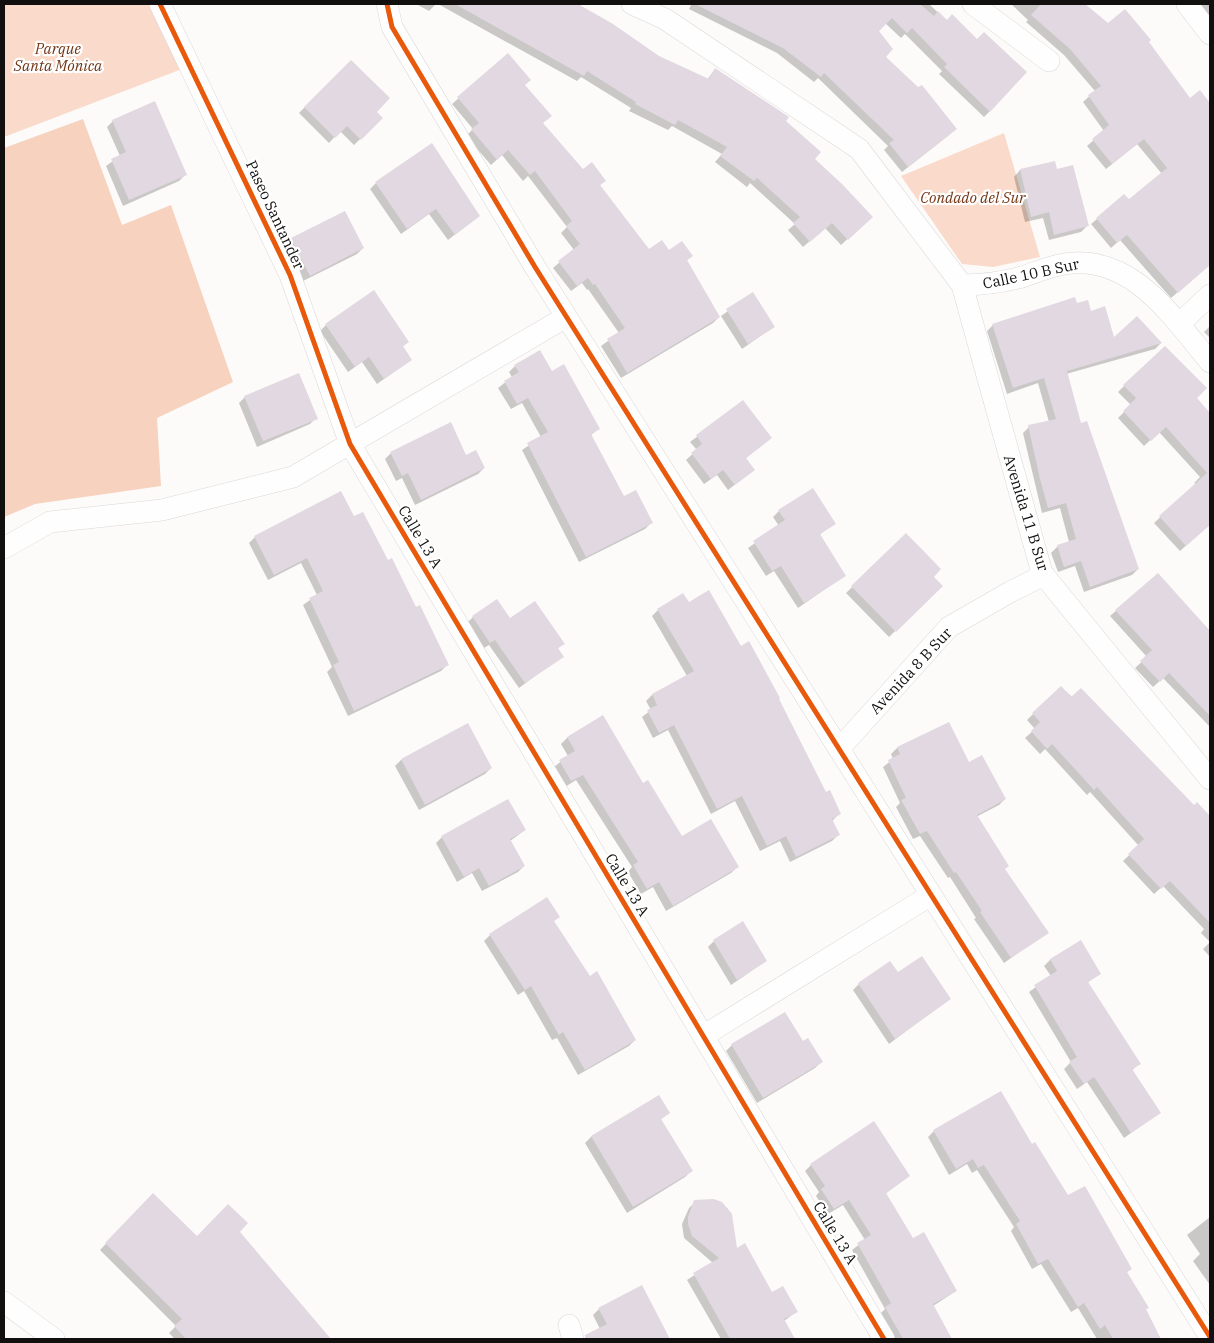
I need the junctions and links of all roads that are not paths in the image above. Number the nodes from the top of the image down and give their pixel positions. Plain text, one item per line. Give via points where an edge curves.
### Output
1 (160, 4) edge
2 (387, 4) edge
3 (632, 4) edge
4 (973, 4) edge
5 (1187, 4) edge
6 (1210, 34) edge
7 (1049, 60) dead end
8 (962, 285) junction
9 (1210, 295) edge
10 (566, 317) junction
11 (1178, 324) junction
12 (1210, 362) edge
13 (350, 444) junction
14 (4, 547) edge
15 (1044, 575) junction
16 (839, 749) junction
17 (1210, 779) edge
18 (931, 895) junction
19 (703, 1036) junction
20 (4, 1302) edge
21 (1210, 1337) edge
22 (54, 1339) edge
23 (884, 1339) edge

1 - 13 street, Paseo Santander via 290,275
2 - 10 street via 392,27
3 - 8 street via 665,19 859,148
4 - 7 street
5 - 6 street
8 - 11 street, Calle 10 B Sur via 982,285 1059,265 1091,262 1132,277
8 - 15 street, Avenida 11 B Sur
9 - 11 street
10 - 13 street
10 - 16 street
11 - 12 street, Calle 10 B Sur
13 - 14 street via 293,477 162,510 50,522
13 - 19 street, Calle 13 A
15 - 16 street, Avenida 8 B Sur via 949,627
15 - 17 street, Avenida 11 B Sur
16 - 18 street
18 - 19 street
18 - 21 street
19 - 23 street, Calle 13 A
20 - 22 street

